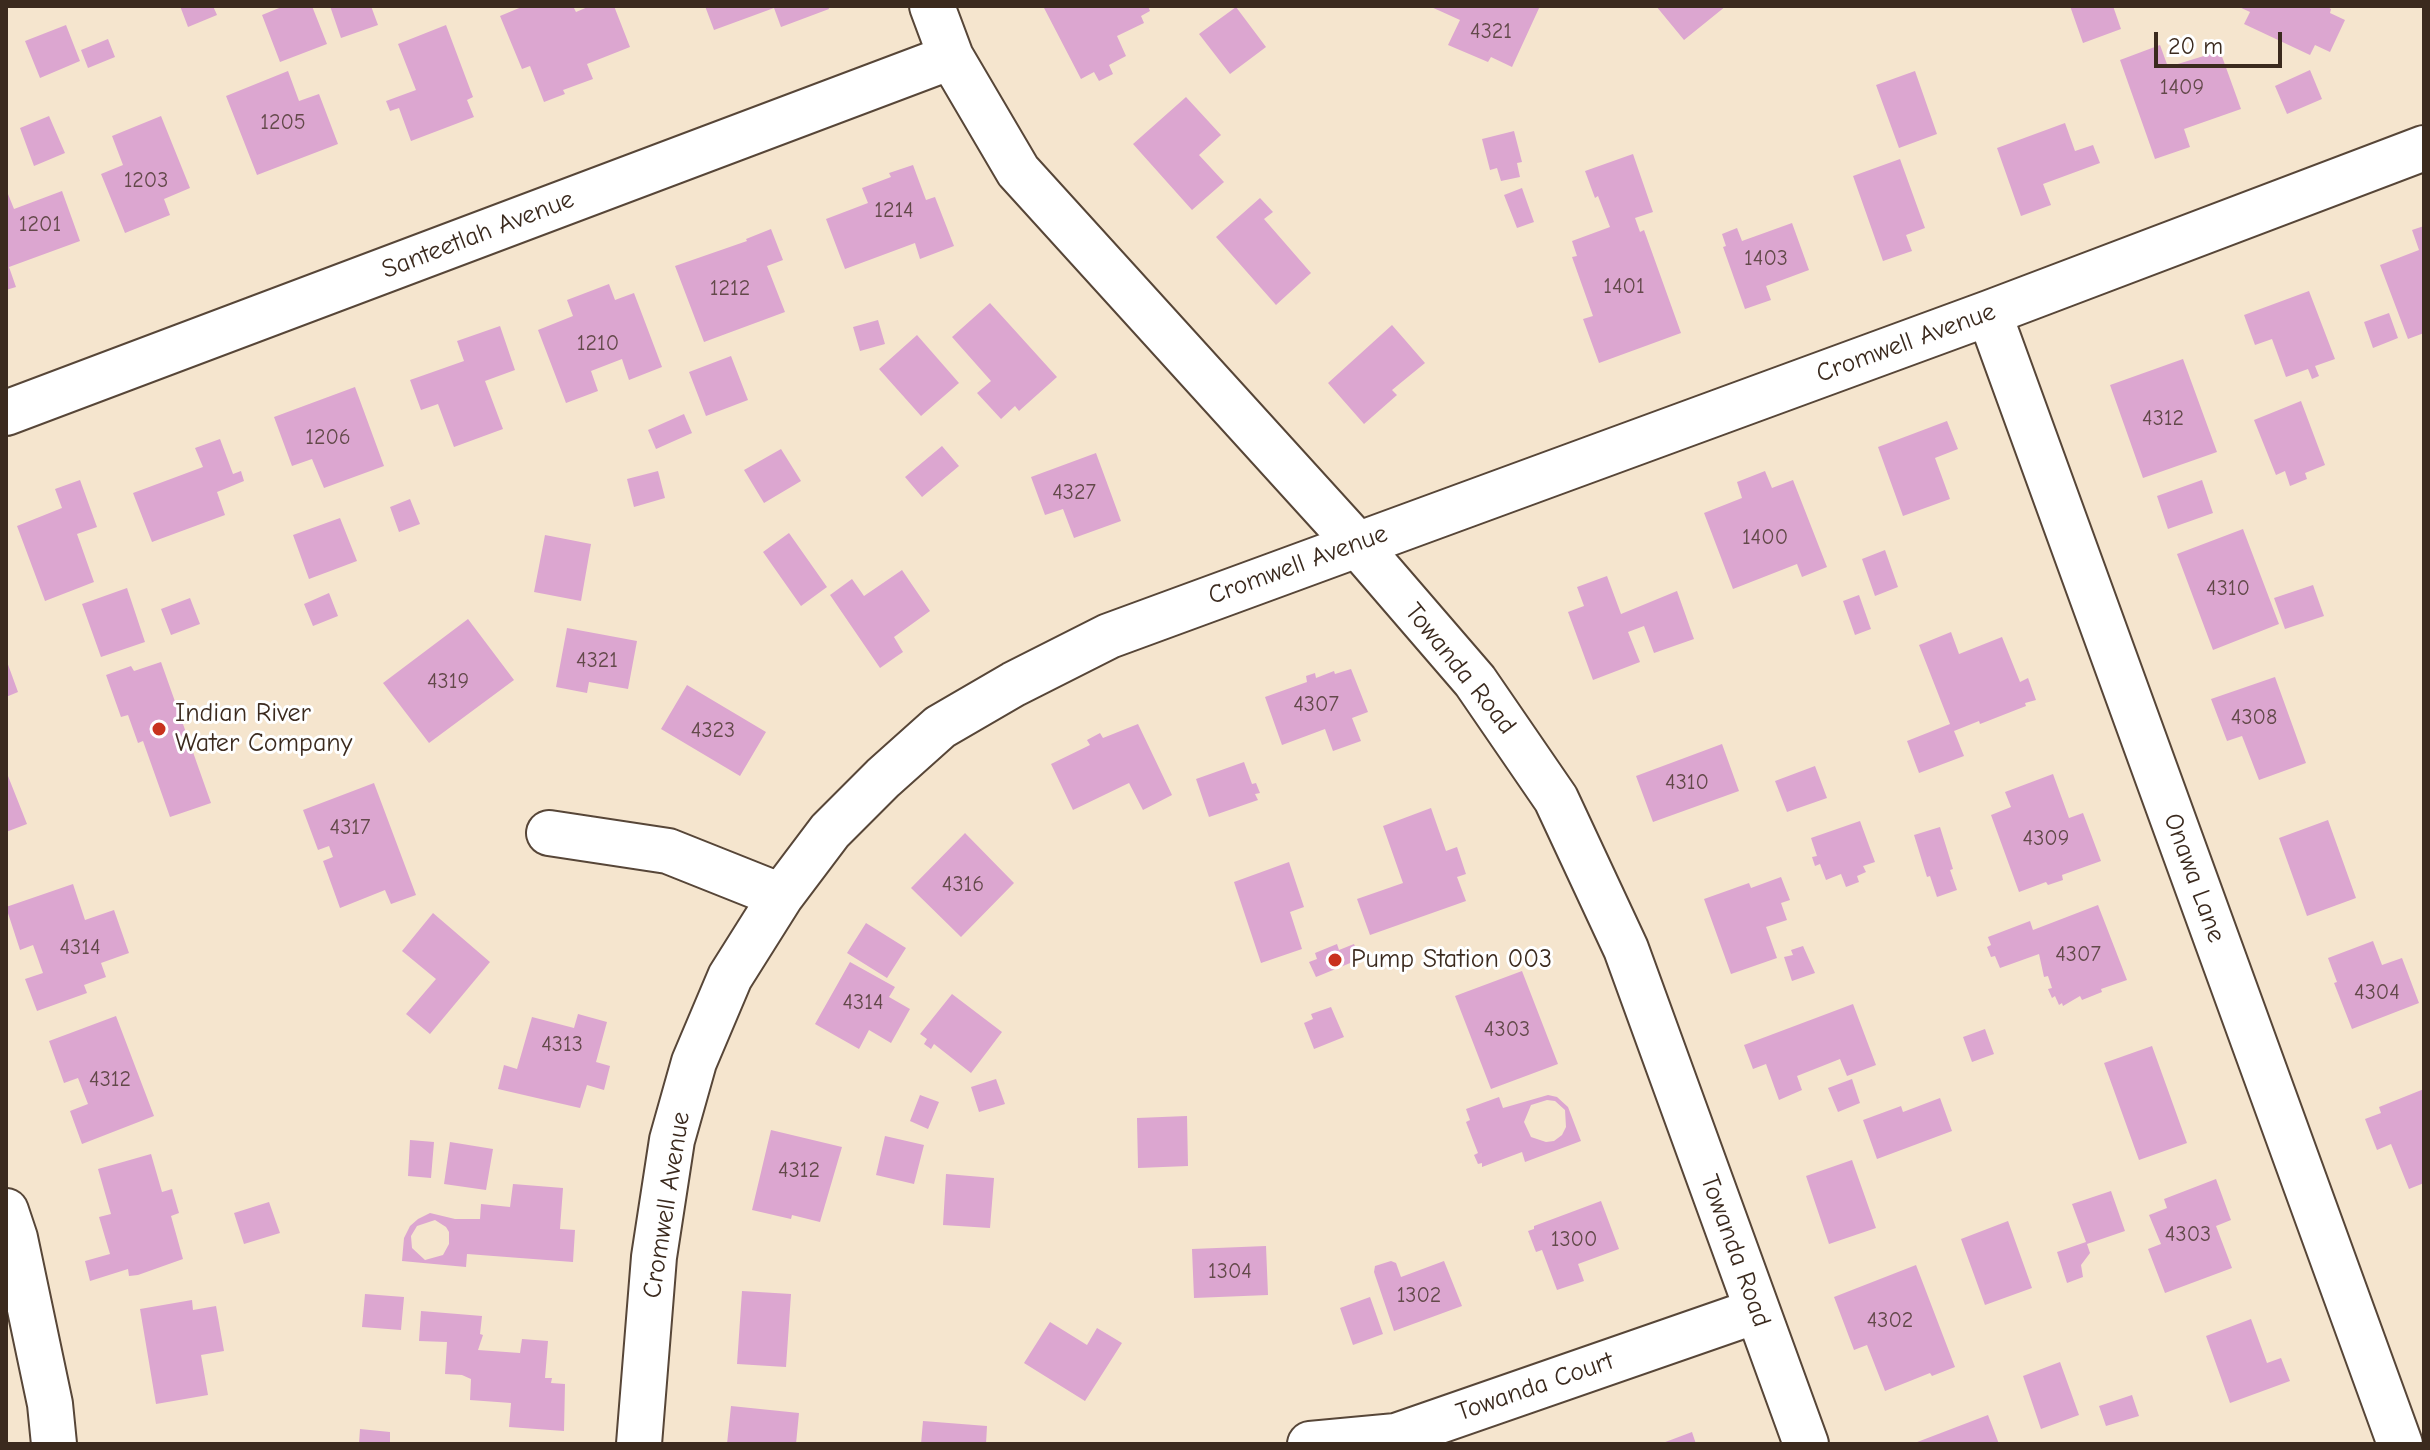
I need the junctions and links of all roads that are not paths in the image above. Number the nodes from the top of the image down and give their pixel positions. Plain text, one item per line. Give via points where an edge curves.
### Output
1 (932, 6) edge
2 (951, 57) junction
3 (2424, 148) edge
4 (1989, 313) junction
5 (6, 413) edge
6 (1356, 543) junction
7 (549, 833) dead end
8 (781, 896) junction
9 (6, 1211) edge
10 (1756, 1311) junction
11 (54, 1444) edge
12 (639, 1444) edge
13 (1310, 1444) edge
14 (1806, 1444) edge
15 (2400, 1444) edge

1 - 2 street, Towanda Road
2 - 5 street, Santeetlah Avenue
2 - 6 street, Towanda Road via 1018,171
3 - 4 street, Cromwell Avenue
4 - 6 street, Cromwell Avenue
4 - 15 street, Onawa Lane
6 - 8 street, Cromwell Avenue via 1109,636 940,727 830,831
6 - 10 street, Towanda Road via 1475,681 1556,799 1626,949
7 - 8 street via 668,851
8 - 12 street, Cromwell Avenue via 730,977 694,1062 672,1140 654,1257
9 - 11 street via 47,1388
10 - 13 street, Towanda Court via 1396,1436
10 - 14 street, Towanda Road

